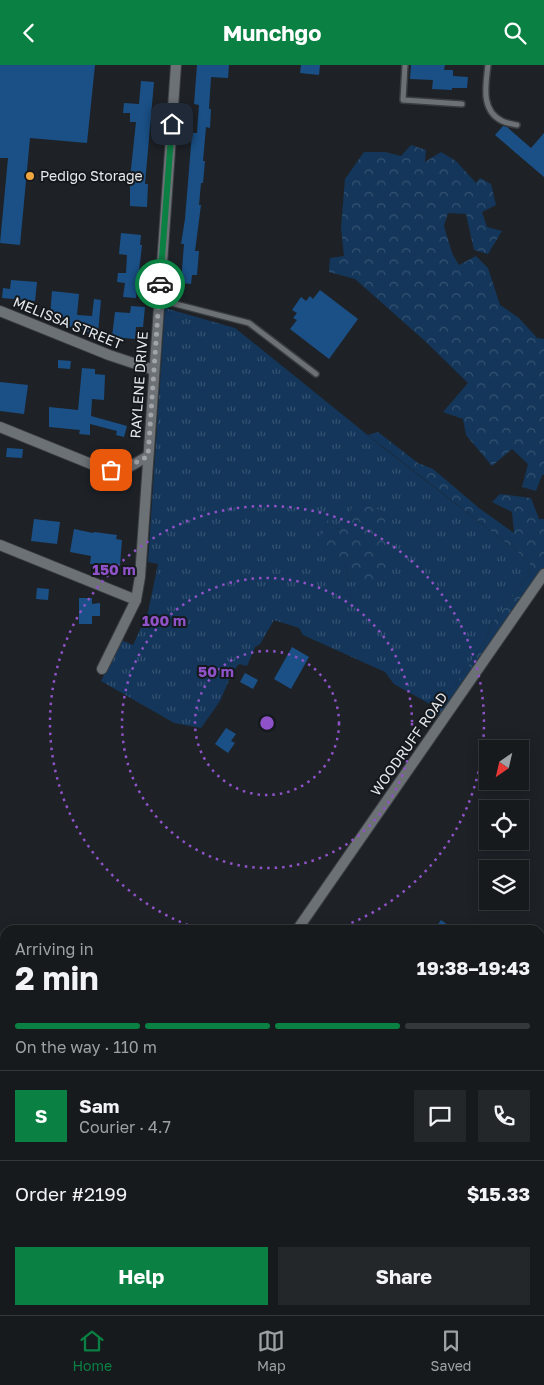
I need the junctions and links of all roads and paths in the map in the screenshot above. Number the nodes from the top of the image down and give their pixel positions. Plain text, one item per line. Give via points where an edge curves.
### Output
1 (176, 65) edge
2 (405, 65) edge
3 (488, 65) edge
4 (462, 104) dead end
5 (517, 125) dead end
6 (159, 300) junction
7 (0, 311) edge
8 (154, 370) junction
9 (316, 373) dead end
10 (0, 427) edge
11 (148, 456) junction
12 (0, 545) edge
13 (544, 574) edge
14 (136, 600) junction
15 (102, 669) dead end
16 (300, 925) edge

1 - 6 street, RAYLENE DRIVE
2 - 4 lane via 403,100
3 - 5 lane via 487,105 502,121
6 - 8 street, RAYLENE DRIVE
6 - 9 lane via 249,323
7 - 8 street, MELISSA STREET
8 - 11 street, RAYLENE DRIVE
10 - 11 street via 101,468 121,469
11 - 14 street, RAYLENE DRIVE
12 - 14 street
13 - 16 street, WOODRUFF ROAD
14 - 15 street, RAYLENE DRIVE

